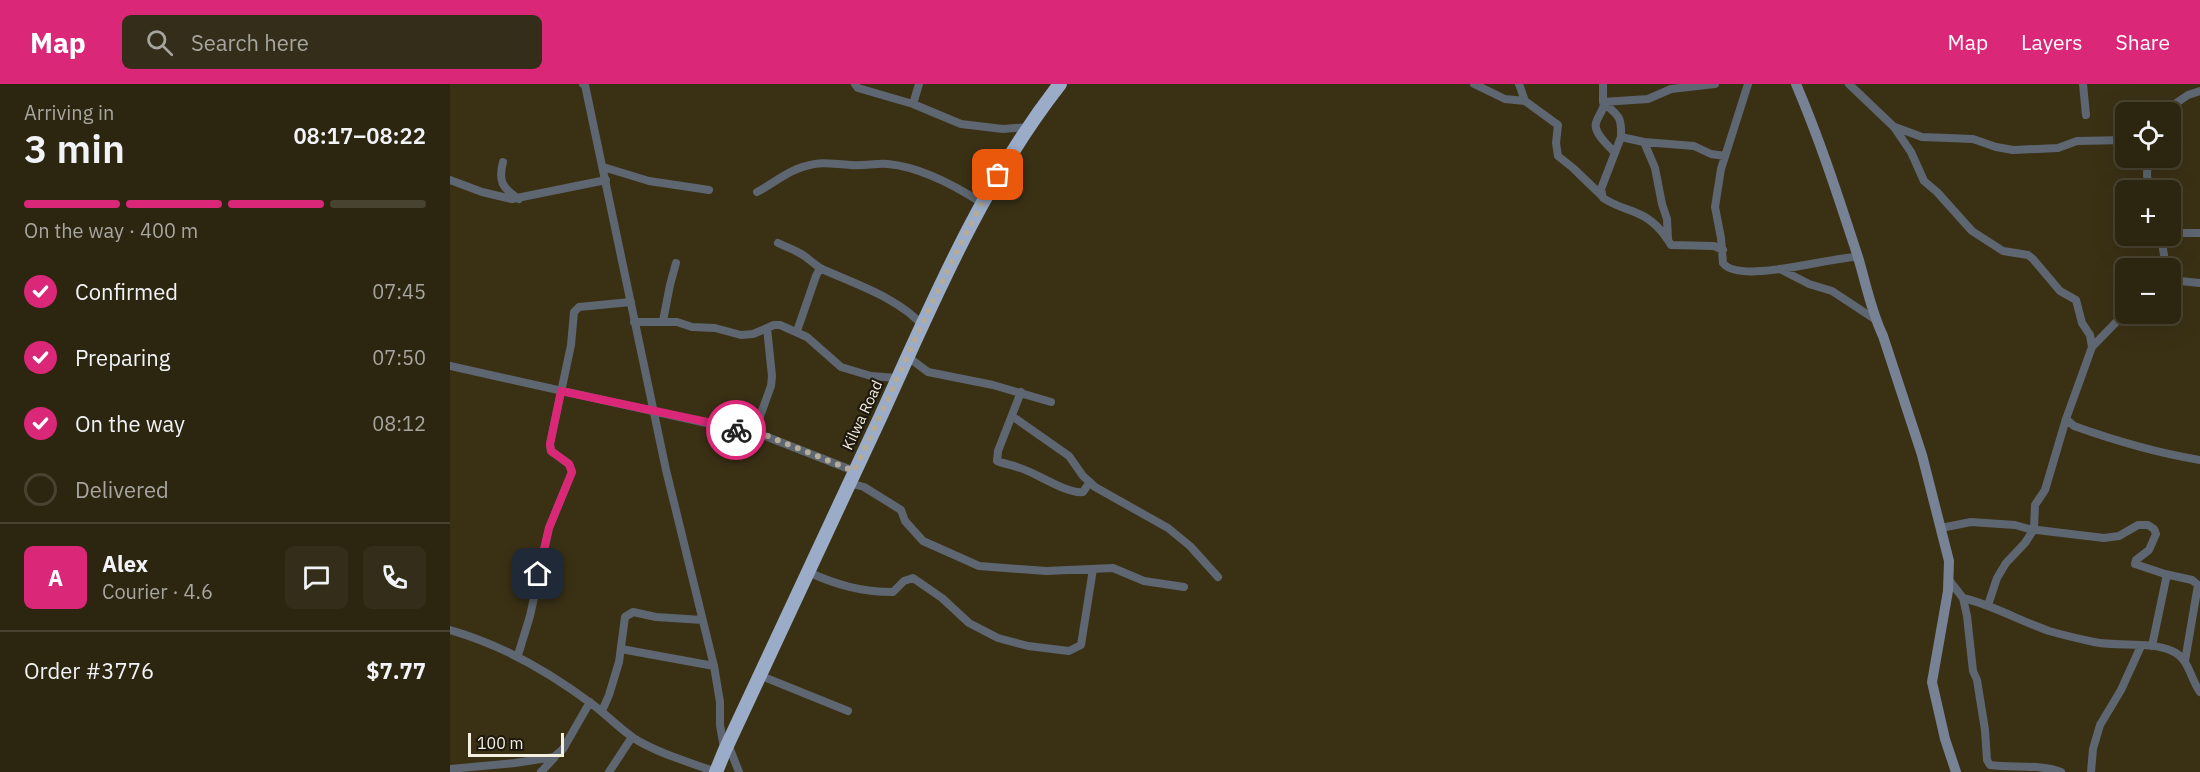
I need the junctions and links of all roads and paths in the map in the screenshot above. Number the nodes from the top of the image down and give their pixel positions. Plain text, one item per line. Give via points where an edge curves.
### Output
1 (584, 84) edge
2 (855, 84) edge
3 (919, 84) edge
4 (1060, 84) edge
5 (1474, 84) edge
6 (1519, 84) edge
7 (1603, 84) edge
8 (1715, 84) edge
9 (1748, 84) edge
10 (1796, 84) edge
11 (1849, 84) edge
12 (2083, 84) edge
13 (2200, 91) edge
14 (1525, 100) junction
15 (2178, 102) edge
16 (1603, 103) junction
17 (913, 104) junction
18 (2086, 115) dead end
19 (1029, 127) junction
20 (1894, 127) junction
21 (1621, 137) junction
22 (2115, 140) edge
23 (1644, 142) junction
24 (1615, 153) junction
25 (1725, 156) junction
26 (503, 162) dead end
27 (603, 167) junction
28 (450, 180) edge
29 (606, 180) junction
30 (709, 190) dead end
31 (757, 192) dead end
32 (1601, 195) junction
33 (519, 199) junction
34 (981, 203) junction
35 (2200, 232) edge
36 (2181, 233) edge
37 (1668, 240) junction
38 (778, 243) dead end
39 (1723, 250) junction
40 (1857, 257) junction
41 (676, 263) dead end
42 (820, 268) junction
43 (1779, 269) junction
44 (2181, 281) edge
45 (2200, 283) edge
46 (631, 302) junction
47 (1876, 320) junction
48 (663, 321) junction
49 (634, 322) junction
50 (2115, 323) edge
51 (923, 326) junction
52 (767, 328) junction
53 (797, 331) junction
54 (2092, 347) junction
55 (908, 357) junction
56 (450, 366) edge
57 (898, 378) junction
58 (561, 391) junction
59 (1021, 392) junction
60 (1052, 402) dead end
61 (654, 411) junction
62 (1012, 416) junction
63 (2066, 419) junction
64 (754, 433) junction
65 (2200, 460) edge
66 (852, 477) junction
67 (1090, 482) junction
68 (1941, 528) junction
69 (2034, 529) junction
70 (1093, 569) junction
71 (808, 572) junction
72 (2165, 574) junction
73 (1218, 576) dead end
74 (1949, 580) junction
75 (1184, 587) dead end
76 (1963, 597) junction
77 (1988, 605) junction
78 (702, 620) junction
79 (450, 630) edge
80 (2141, 646) junction
81 (2152, 646) junction
82 (621, 649) junction
83 (518, 655) junction
84 (2185, 661) junction
85 (714, 666) junction
86 (759, 675) junction
87 (2200, 692) edge
88 (590, 702) junction
89 (602, 711) junction
90 (848, 711) dead end
91 (632, 737) junction
92 (726, 746) junction
93 (554, 757) junction
94 (450, 769) edge
95 (542, 770) edge
96 (533, 772) edge
97 (609, 772) edge
98 (716, 772) edge
99 (739, 772) edge
100 (1956, 772) edge
101 (2061, 772) edge
102 (2091, 772) edge

1 - 27 street
2 - 17 street
3 - 17 street
4 - 19 highway, Kilwa Road
5 - 14 street via 1505,99
6 - 14 street
7 - 16 street
8 - 16 street via 1671,89 1648,99
9 - 25 street
10 - 40 street
11 - 20 street
12 - 18 street
13 - 15 street
14 - 32 street via 1556,123 1558,156
16 - 21 street via 1619,117
16 - 24 street via 1596,129
17 - 19 street via 962,124 1003,129
19 - 34 highway, Kilwa Road
20 - 22 street via 1922,137 1974,139 2013,150
20 - 54 street via 1924,181 1972,231 2003,251 2028,255 2060,291 2076,300
21 - 23 street
21 - 24 street
23 - 25 street via 1694,146
23 - 37 street via 1655,168
24 - 32 street
25 - 39 street via 1715,207
26 - 33 street via 499,177
27 - 29 street
27 - 30 street via 672,186
28 - 33 street via 482,192
29 - 33 street
29 - 46 street
31 - 34 street via 798,168 825,162 884,164 943,181
32 - 37 street via 1622,209 1641,215
34 - 51 highway, Kilwa Road
35 - 36 street
37 - 39 street via 1674,246 1714,246
38 - 42 street
39 - 43 street via 1723,263 1734,271
40 - 43 street
40 - 47 street
41 - 48 street
42 - 51 street via 900,306
42 - 53 street
43 - 47 street via 1832,291
44 - 45 street
46 - 49 street
46 - 58 street via 576,309
47 - 68 street via 1922,455
48 - 49 street
48 - 52 street via 741,335
49 - 61 street
50 - 54 street
51 - 55 highway, Kilwa Road
52 - 53 street via 780,325
52 - 64 street via 771,386
53 - 57 street via 841,367 871,376
54 - 63 street
55 - 57 highway, Kilwa Road
55 - 59 street via 928,372
56 - 58 street
57 - 66 highway, Kilwa Road
58 - 61 street
58 - 83 street via 550,444 551,451 569,464 572,472 549,528
59 - 60 street
59 - 62 street
61 - 64 street
61 - 78 street
62 - 67 street via 1069,456
62 - 67 street via 996,457 998,462 1020,467 1073,492 1083,492
63 - 65 street via 2074,426 2138,447
63 - 69 street via 2045,490 2036,505
64 - 66 street via 788,444
66 - 70 street via 901,510 922,541 979,566 1046,571
66 - 71 highway, Kilwa Road
67 - 73 street via 1168,528
68 - 69 street via 1971,522
68 - 74 street
69 - 72 street via 2114,538 2138,525 2148,525 2156,534 2149,550 2135,564
69 - 77 street via 2006,563
70 - 71 street via 1081,645 1069,651 998,638 969,623 913,578 892,592 862,591
70 - 75 street via 1113,568 1144,582
71 - 86 highway, Kilwa Road
72 - 81 street
72 - 84 street via 2193,580 2198,585
74 - 76 street
74 - 100 street via 1932,682
76 - 77 street
76 - 101 street via 1987,760 1990,765
77 - 80 street via 2050,631 2093,642
78 - 82 street via 633,612 625,617
78 - 85 street
79 - 83 street
80 - 81 street
80 - 102 street via 2100,725
81 - 84 street via 2172,651
82 - 85 street
82 - 89 street
83 - 88 street
84 - 87 street
85 - 92 street
86 - 90 street
86 - 92 highway, Kilwa Road
88 - 89 street
88 - 93 street via 563,749
89 - 91 street
91 - 97 street
91 - 98 street
92 - 98 highway, Kilwa Road
92 - 99 street
93 - 94 street
93 - 95 street
95 - 96 street

